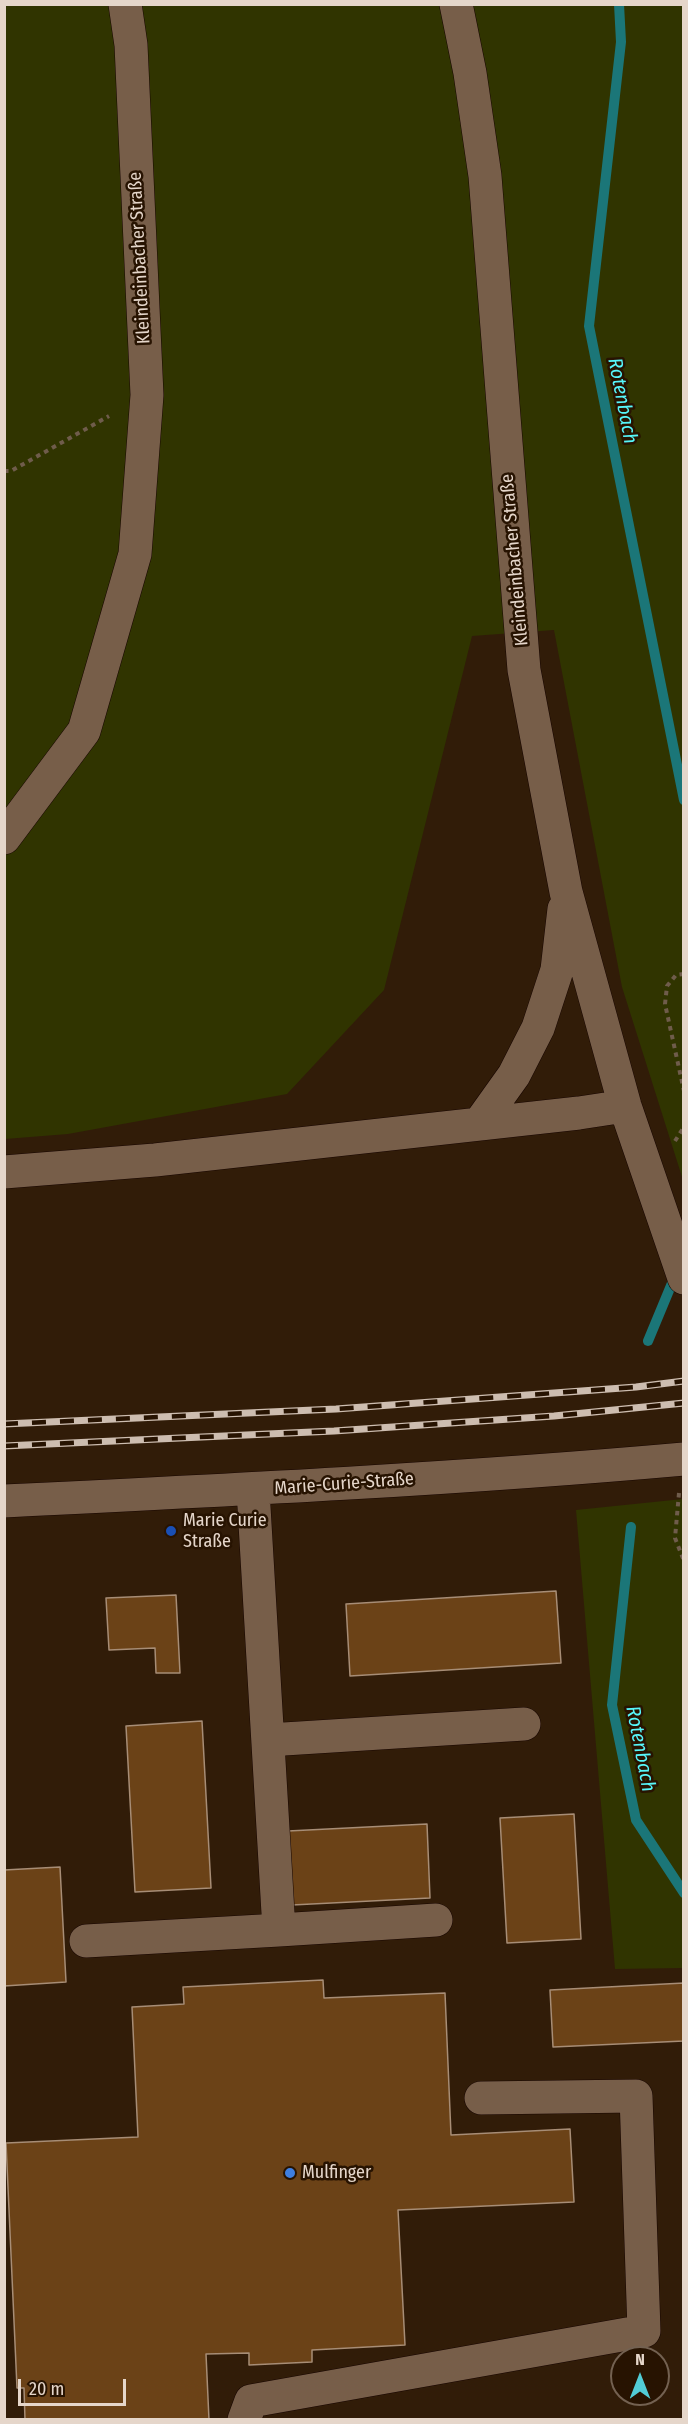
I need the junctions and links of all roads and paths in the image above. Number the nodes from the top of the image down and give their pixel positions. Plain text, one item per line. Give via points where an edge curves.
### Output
1 (125, 4) edge
2 (456, 4) edge
3 (147, 395) junction
4 (4, 471) edge
5 (4, 838) edge
6 (566, 892) junction
7 (684, 974) edge
8 (684, 1091) edge
9 (625, 1106) junction
10 (479, 1124) junction
11 (4, 1172) edge
12 (684, 1278) edge
13 (682, 1459) edge
14 (253, 1490) junction
15 (4, 1501) edge
16 (684, 1561) edge
17 (524, 1724) dead end
18 (268, 1740) junction
19 (436, 1920) dead end
20 (279, 1930) junction
21 (86, 1941) dead end
22 (481, 2098) dead end
23 (244, 2420) edge

1 - 3 street, Kleindeinbacher Straße via 131,45
2 - 6 street, Kleindeinbacher Straße via 485,176 524,670
3 - 4 path via 11,471
3 - 5 street, Kleindeinbacher Straße via 135,554 84,731
6 - 9 street, Kleindeinbacher Straße
6 - 10 street via 557,970 538,1028 514,1075
7 - 8 path via 676,975 667,986 665,1004
9 - 10 street
9 - 12 street, Kleindeinbacher Straße
10 - 11 street via 155,1160
13 - 14 street, Marie-Curie-Straße
13 - 16 path via 675,1538
14 - 15 street, Marie-Curie-Straße
14 - 18 street
17 - 18 street
18 - 20 street
19 - 20 street
20 - 21 street
22 - 23 street via 636,2096 644,2331 251,2401

